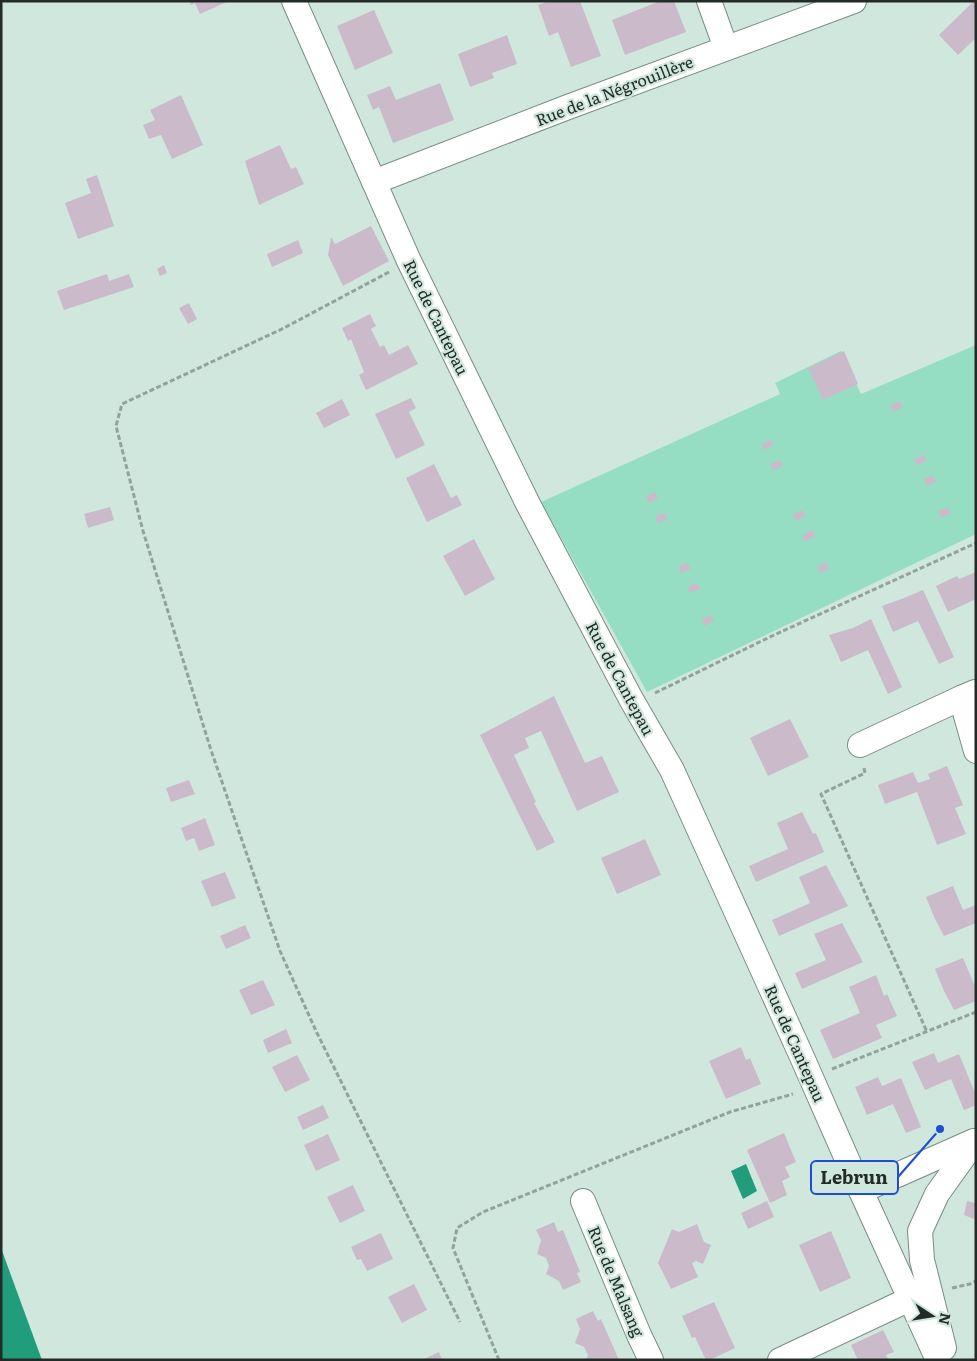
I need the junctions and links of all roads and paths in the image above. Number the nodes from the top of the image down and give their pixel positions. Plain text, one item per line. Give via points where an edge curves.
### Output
1 (294, 1) edge
2 (708, 1) edge
3 (854, 1) edge
4 (726, 48) junction
5 (374, 182) junction
6 (410, 261) junction
7 (976, 544) edge
8 (968, 695) edge
9 (634, 704) junction
10 (860, 745) joint
11 (976, 751) edge
12 (976, 1012) edge
13 (927, 1032) junction
14 (812, 1078) junction
15 (975, 1141) edge
16 (861, 1191) junction
17 (583, 1201) dead end
18 (910, 1299) junction
19 (460, 1322) dead end
20 (651, 1360) edge
21 (780, 1360) edge
22 (938, 1360) edge
23 (946, 1360) edge

1 - 5 street, Rue de Cantepau
2 - 4 street
3 - 4 street, Rue de la Négrouillère
4 - 5 street, Rue de la Négrouillère
5 - 6 street, Rue de Cantepau
6 - 9 street, Rue de Cantepau via 528,504
6 - 19 path via 284,328 122,404 116,426 143,530 210,748 280,950 316,1031
7 - 9 path
8 - 10 street
8 - 11 street
9 - 14 street, Rue de Cantepau via 672,770
10 - 13 path via 865,773 821,794
12 - 13 path
13 - 14 path
14 - 16 street, Rue de Cantepau
15 - 16 street
15 - 23 street via 936,1194 920,1231 922,1260
16 - 18 street, Rue de Cantepau
17 - 20 street, Rue de Malsang
18 - 21 street
18 - 22 street, Rue de Cantepau

